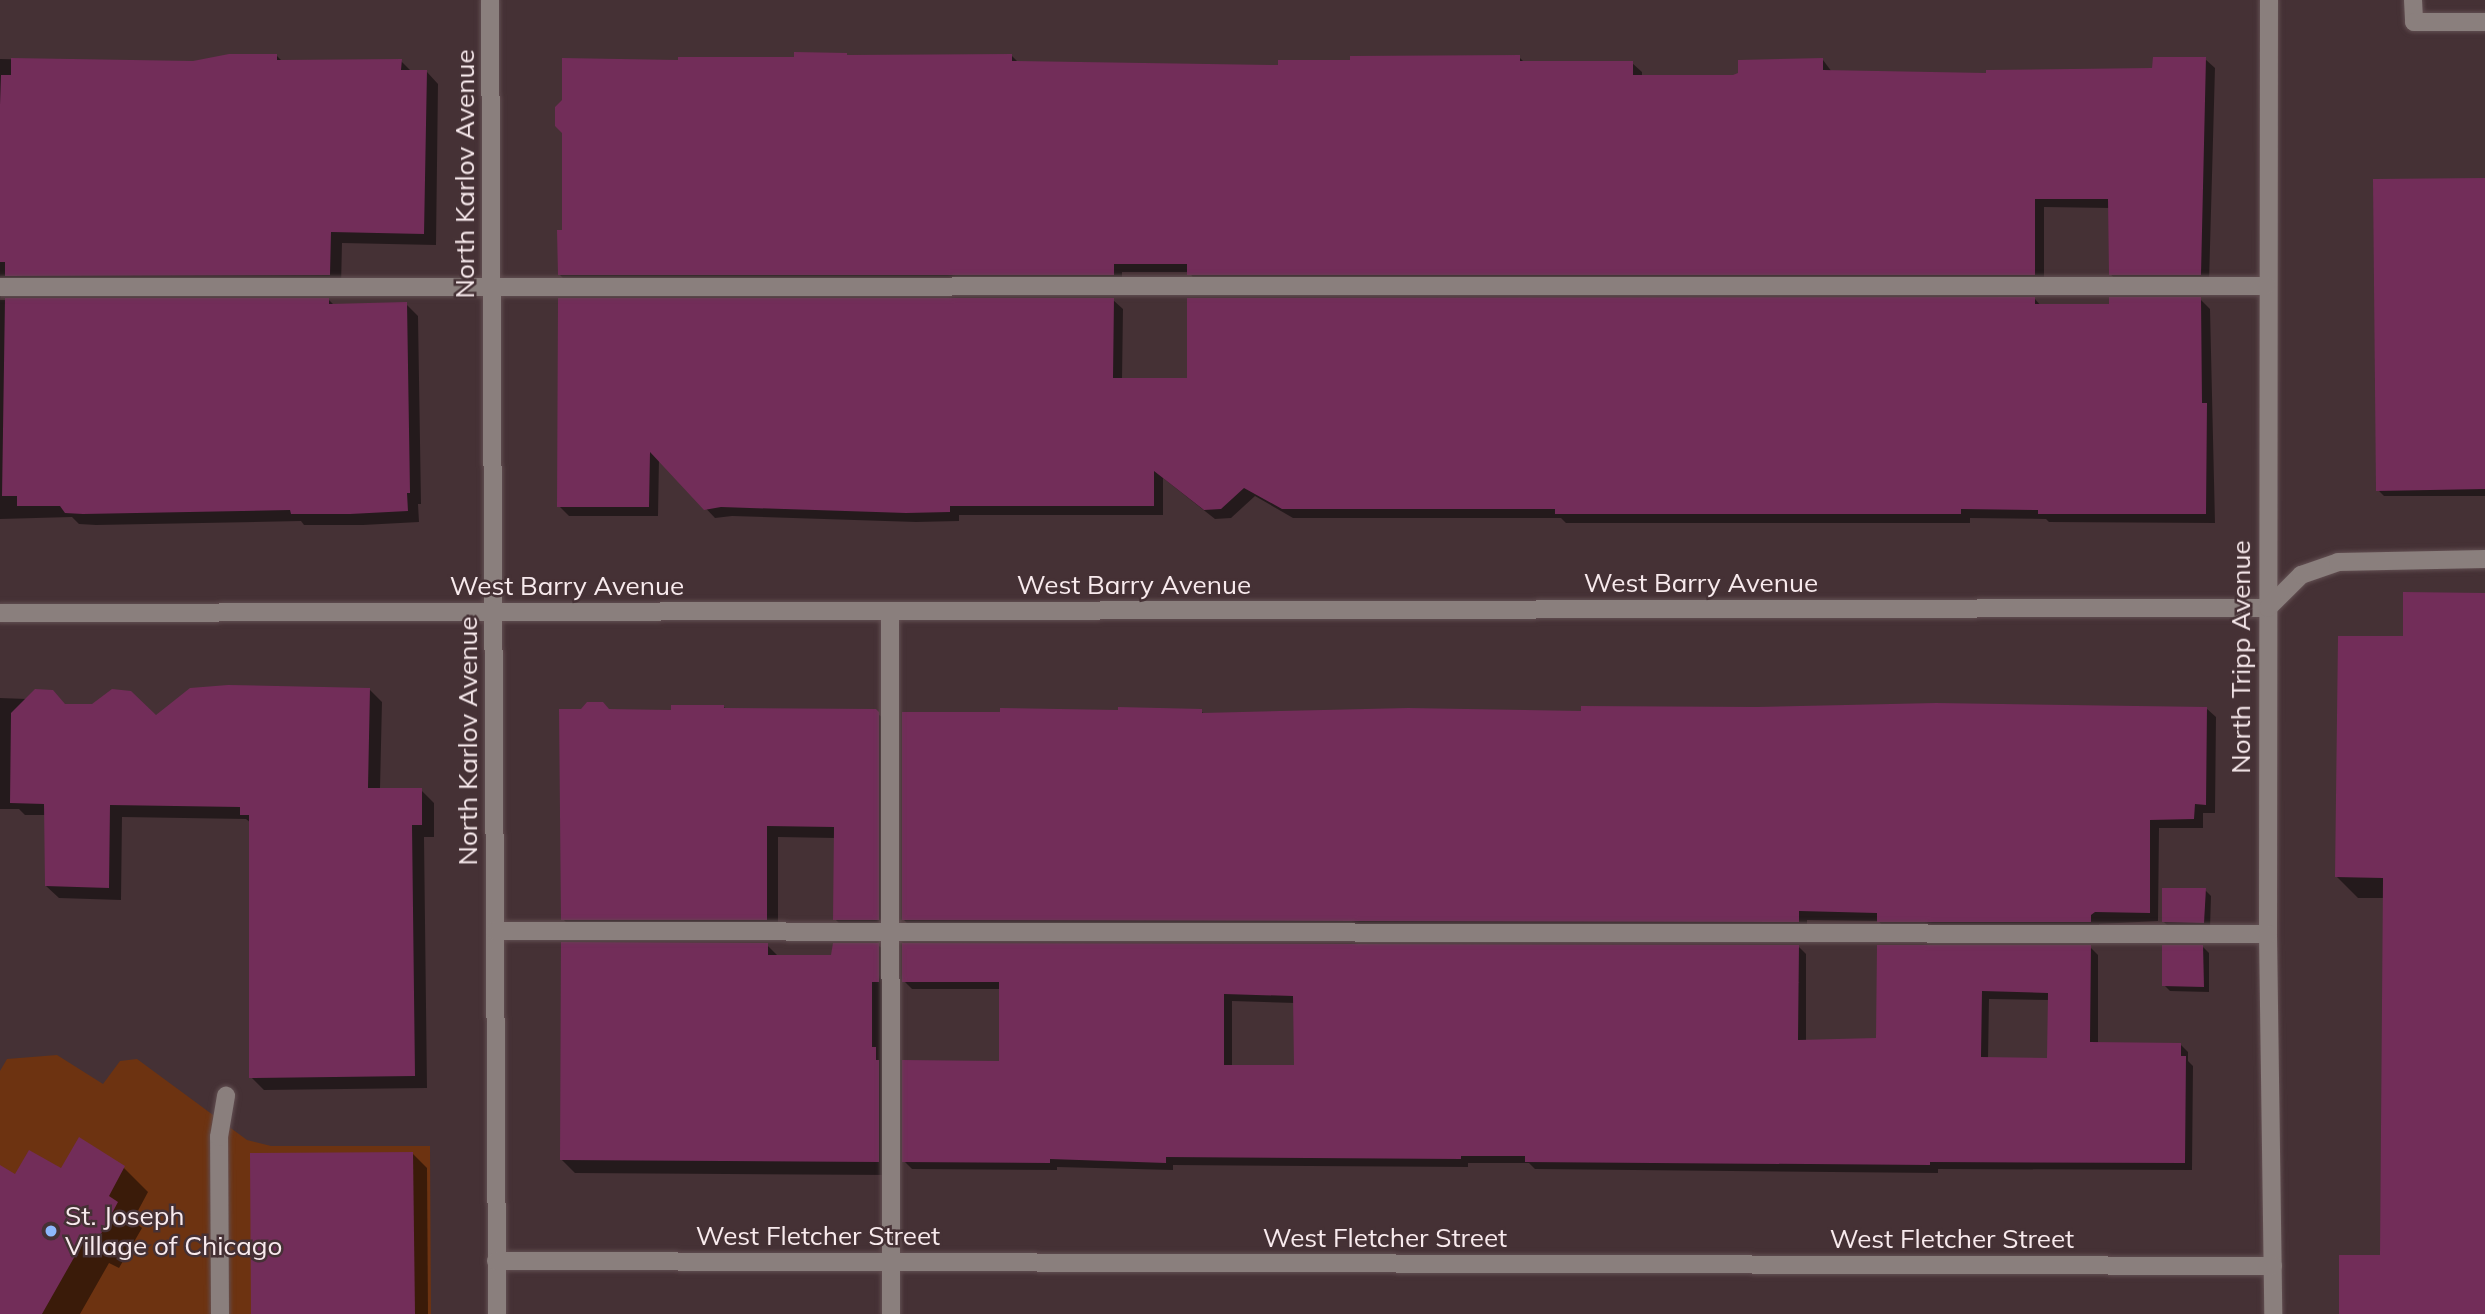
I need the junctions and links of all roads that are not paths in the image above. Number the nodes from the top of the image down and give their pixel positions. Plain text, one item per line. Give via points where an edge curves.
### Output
1 (490, 0) edge
2 (2269, 0) edge
3 (2413, 0) edge
4 (2485, 22) edge
5 (2266, 286) junction
6 (0, 287) edge
7 (492, 287) junction
8 (2485, 559) edge
9 (2268, 608) junction
10 (890, 612) junction
11 (0, 613) edge
12 (493, 613) junction
13 (495, 931) junction
14 (890, 931) junction
15 (2268, 934) junction
16 (226, 1096) dead end
17 (496, 1261) junction
18 (891, 1263) junction
19 (2273, 1266) junction
20 (219, 1314) edge
21 (497, 1314) edge
22 (891, 1314) edge
23 (2273, 1314) edge

1 - 7 street, North Karlov Avenue
2 - 5 street, North Tripp Avenue
3 - 4 street via 2414,22
5 - 7 street
5 - 9 street, North Tripp Avenue
6 - 7 street
7 - 12 street, North Karlov Avenue
8 - 9 street via 2338,562 2301,575
9 - 10 street, West Barry Avenue
9 - 15 street, North Tripp Avenue
10 - 12 street, West Barry Avenue
10 - 14 street
11 - 12 street, West Barry Avenue
12 - 13 street, North Karlov Avenue
13 - 14 street
13 - 17 street, North Karlov Avenue
14 - 15 street
14 - 18 street
15 - 19 street, North Tripp Avenue
16 - 20 street via 219,1137
17 - 18 street, West Fletcher Street
17 - 21 street, North Karlov Avenue
18 - 19 street, West Fletcher Street
18 - 22 street
19 - 23 street, North Tripp Avenue

